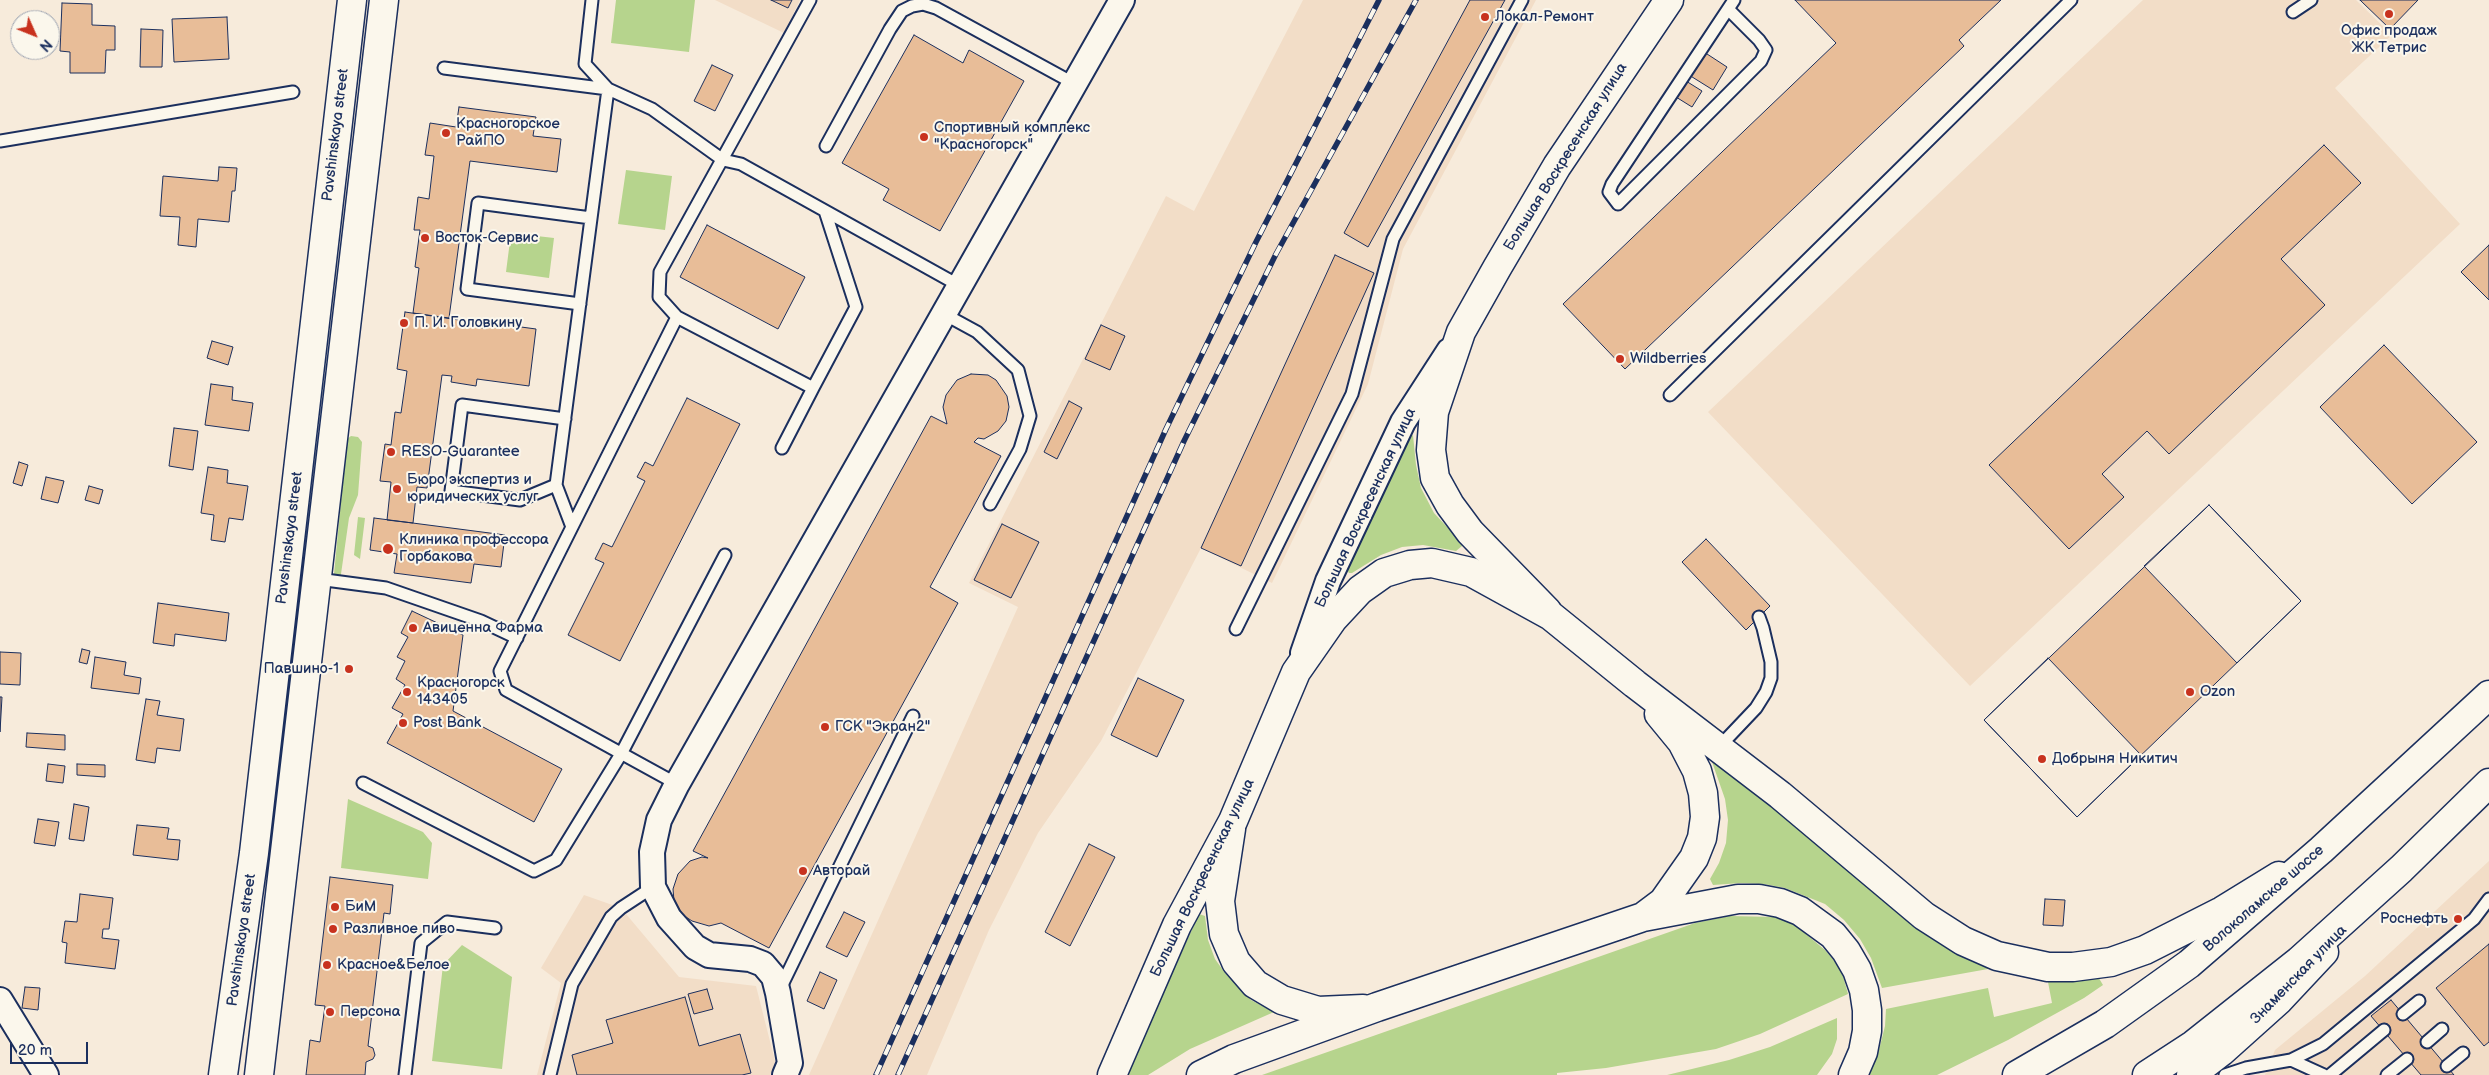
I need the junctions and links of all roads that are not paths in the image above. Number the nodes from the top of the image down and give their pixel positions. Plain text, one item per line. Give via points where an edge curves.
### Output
1 (352, 0) edge
2 (384, 0) edge
3 (592, 0) edge
4 (810, 0) edge
5 (1122, 0) edge
6 (1522, 0) edge
7 (1669, 0) edge
8 (2071, 0) edge
9 (2311, 0) edge
10 (1731, 5) edge
11 (2293, 12) dead end
12 (444, 68) dead end
13 (1075, 84) junction
14 (608, 89) junction
15 (293, 92) dead end
16 (0, 141) edge
17 (826, 146) dead end
18 (722, 160) junction
19 (825, 211) junction
20 (592, 218) junction
21 (960, 286) junction
22 (580, 304) junction
23 (944, 314) junction
24 (677, 317) junction
25 (1461, 332) junction
26 (813, 388) junction
27 (1670, 395) dead end
28 (565, 419) junction
29 (782, 448) dead end
30 (556, 485) junction
31 (990, 504) dead end
32 (572, 527) junction
33 (725, 555) dead end
34 (318, 579) junction
35 (1551, 616) junction
36 (1759, 617) dead end
37 (1236, 629) dead end
38 (516, 638) junction
39 (1296, 672) junction
40 (1635, 684) junction
41 (2489, 695) edge
42 (913, 716) dead end
43 (1719, 747) junction
44 (621, 754) junction
45 (363, 783) dead end
46 (2489, 783) edge
47 (677, 784) junction
48 (1233, 821) junction
49 (2321, 850) junction
50 (2401, 869) junction
51 (653, 887) junction
52 (2489, 899) edge
53 (1643, 917) junction
54 (495, 928) dead end
55 (778, 993) junction
56 (0, 1000) edge
57 (2419, 1001) dead end
58 (1377, 1007) junction
59 (2403, 1014) dead end
60 (2442, 1028) dead end
61 (2384, 1030) dead end
62 (2427, 1042) dead end
63 (2463, 1053) dead end
64 (2407, 1058) dead end
65 (2291, 1060) junction
66 (2447, 1066) dead end
67 (787, 1069) edge
68 (46, 1075) edge
69 (224, 1075) edge
70 (259, 1075) edge
71 (406, 1075) edge
72 (550, 1075) edge
73 (1112, 1075) edge
74 (1201, 1075) edge
75 (1853, 1075) edge
76 (2017, 1075) edge
77 (2147, 1075) edge
78 (2191, 1075) edge
79 (2225, 1075) edge
80 (2324, 1075) edge
81 (2330, 1075) edge
82 (2388, 1075) edge

1 - 69 main road, Pavshinskaya street via 254,853
2 - 34 main road, Pavshinskaya street
3 - 14 lane via 586,64
4 - 18 lane
5 - 13 street
6 - 37 lane via 1393,239 1352,394
7 - 25 main road, Большая Воскресенская улица via 1557,166
8 - 27 lane
9 - 11 lane
10 - 10 lane via 1612,184 1609,192 1618,204 1760,61 1766,50
12 - 14 lane
13 - 17 lane via 936,8 923,4 912,6 902,11 890,30
13 - 21 street
14 - 18 lane via 652,109
14 - 20 lane
15 - 16 lane
18 - 19 lane via 741,164
18 - 24 lane via 660,272 659,297
19 - 21 lane
19 - 26 lane via 856,307
20 - 22 lane
20 - 22 lane via 478,204 467,289
21 - 23 street
22 - 28 lane
23 - 31 lane via 977,332 1018,370 1030,416 1020,449
23 - 47 street
24 - 26 lane
24 - 32 lane
25 - 35 main road via 1434,412 1431,450 1435,478 1470,532
25 - 39 street, Большая Воскресенская улица via 1403,422 1328,581
26 - 29 lane
28 - 30 lane
28 - 30 lane via 462,405 451,491 520,500
30 - 32 lane
32 - 38 lane
33 - 44 lane
34 - 38 lane via 386,588 481,620
34 - 70 main road, Pavshinskaya street
35 - 39 main road via 1470,572 1432,563 1410,565 1384,573 1360,590 1333,619
35 - 40 main road
36 - 43 lane via 1771,662 1771,678 1756,708
38 - 44 lane via 500,671 506,690
39 - 48 main road, Большая Воскресенская улица
40 - 43 main road
40 - 53 main road via 1682,742 1704,793 1705,817 1702,838 1694,858 1663,902
41 - 49 main road, Волоколамское шоссе
42 - 55 lane
43 - 49 main road via 1932,921 1963,941 1997,956 2048,967 2111,962 2145,950 2222,911
44 - 45 lane via 556,860 534,871
44 - 47 lane
46 - 50 main road
47 - 51 street via 657,828 652,852
48 - 58 main road via 1220,901 1224,934 1236,962 1255,984 1282,1000 1318,1011
48 - 73 main road, Большая Воскресенская улица via 1177,926
49 - 76 main road, Волоколамское шоссе via 2188,964 2105,1024
50 - 77 main road via 2299,961 2193,1045
50 - 78 main road, Знаменская улица via 2279,1000 2222,1052
51 - 55 street via 669,918 695,947 709,955 750,959 763,964 774,977
51 - 72 lane via 612,917 572,984
52 - 65 lane via 2474,919 2323,1044
53 - 58 main road
53 - 75 main road via 1738,899 1759,899 1780,903 1818,922 1846,951 1864,990 1867,1032
54 - 71 lane via 447,922 421,943
55 - 67 street
56 - 68 street
57 - 59 lane
58 - 74 main road via 1234,1059
60 - 62 lane
61 - 81 lane
63 - 66 lane
64 - 82 lane
65 - 79 lane
65 - 80 lane

